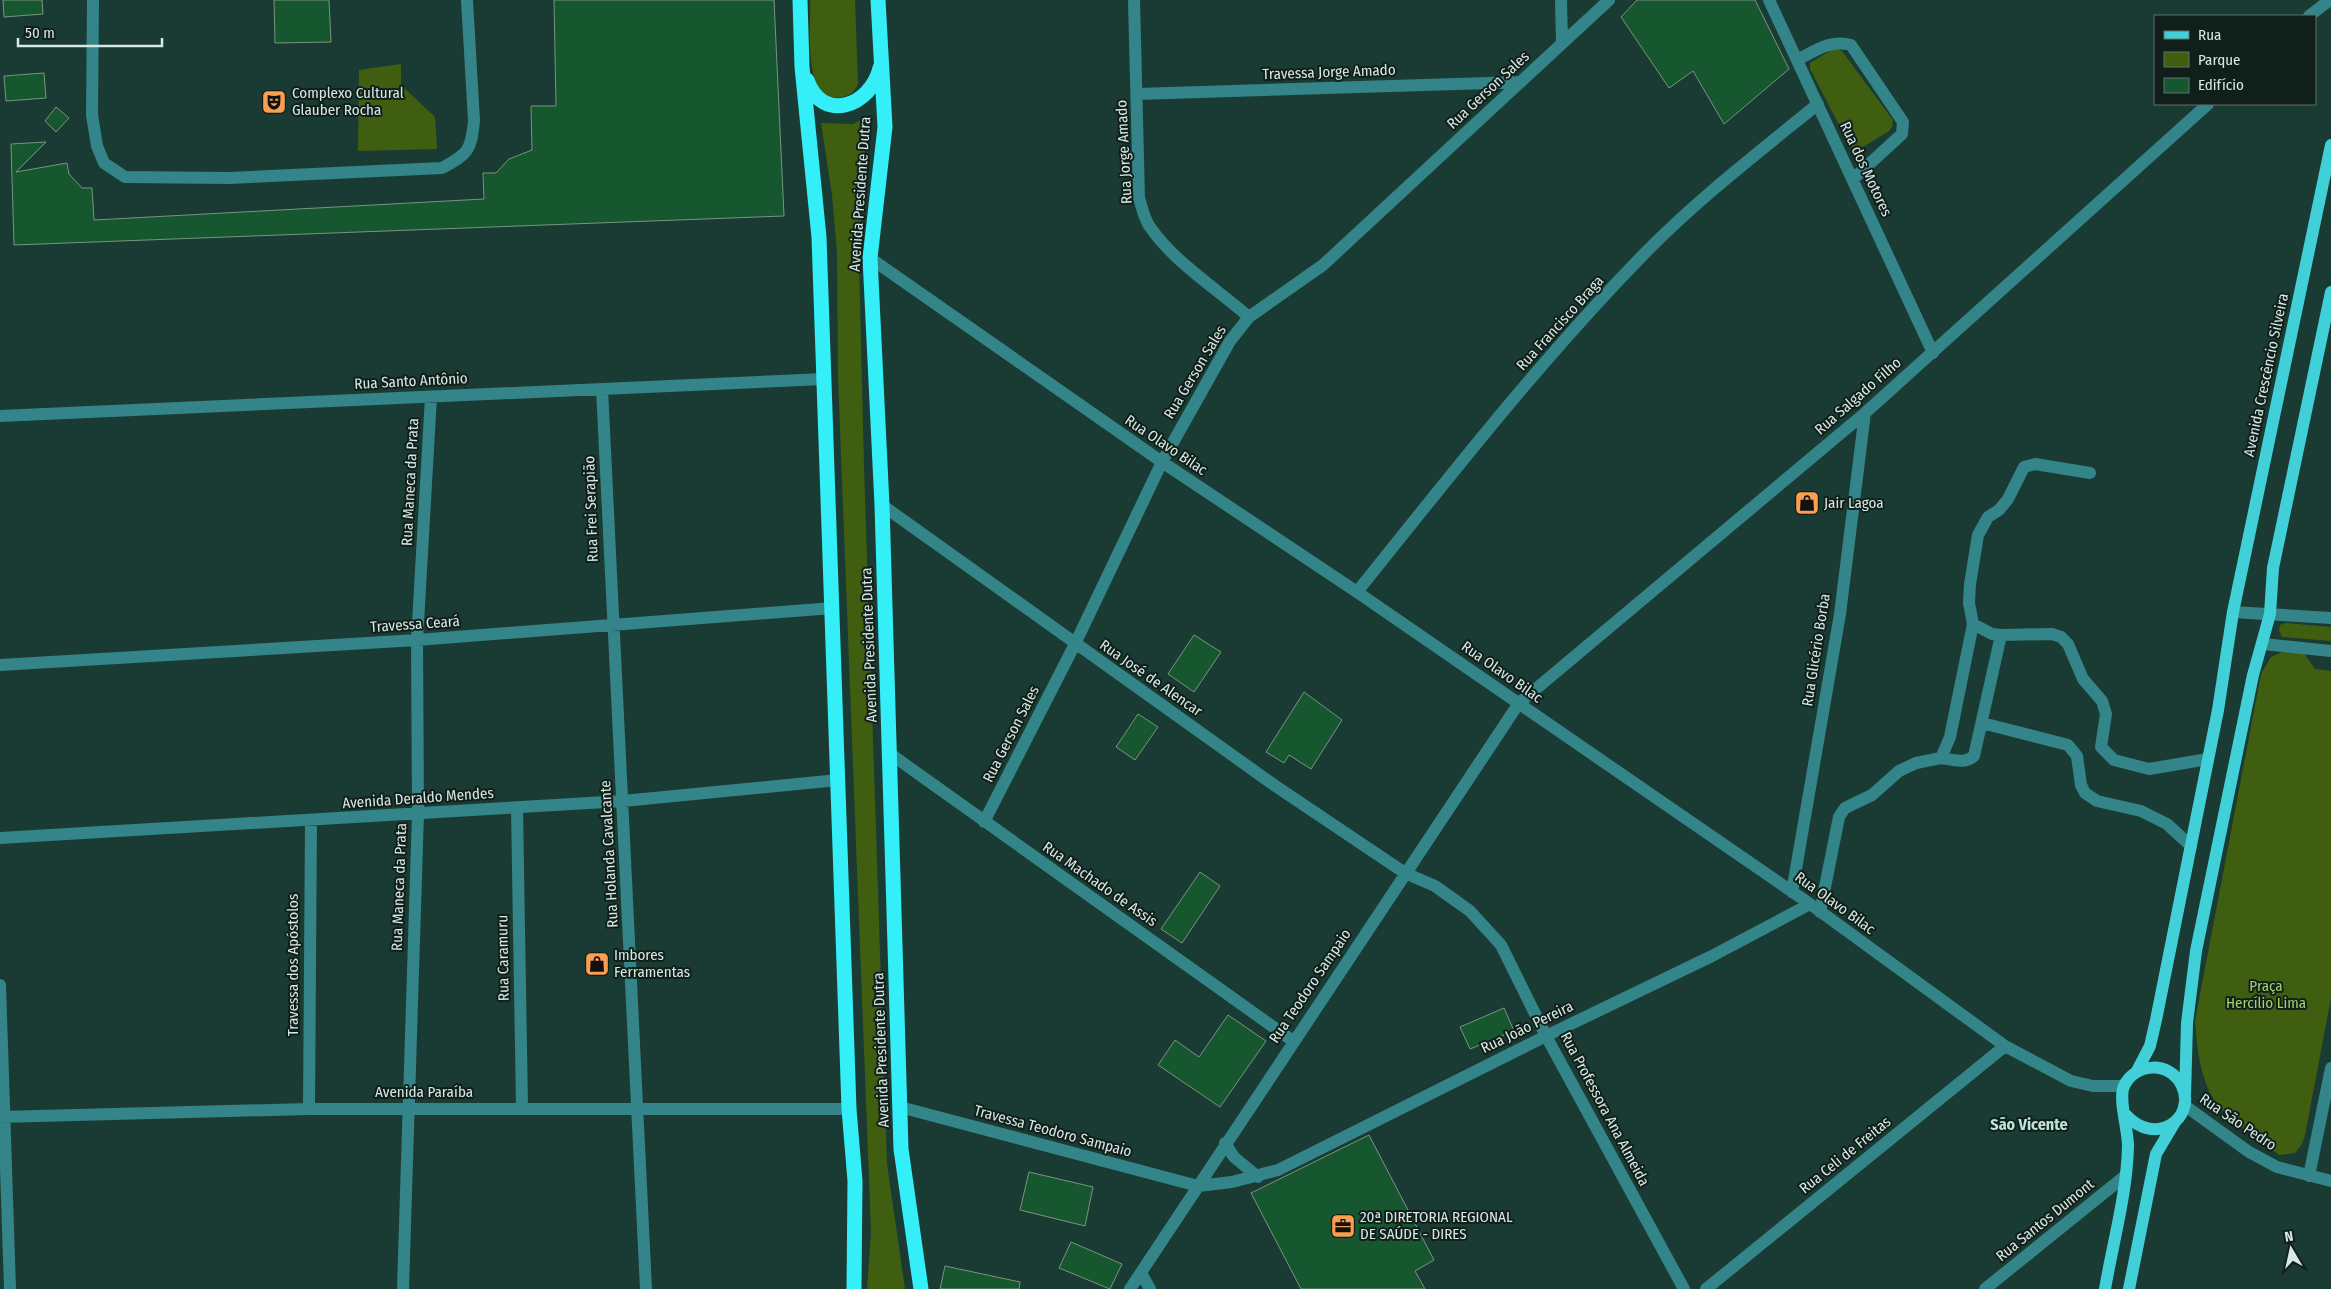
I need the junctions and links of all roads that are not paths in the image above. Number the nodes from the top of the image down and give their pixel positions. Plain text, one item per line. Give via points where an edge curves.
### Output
1 (93, 0) edge
2 (467, 0) edge
3 (800, 0) edge
4 (878, 0) edge
5 (1134, 0) edge
6 (1561, 0) edge
7 (1609, 0) edge
8 (1769, 0) edge
9 (2330, 0) edge
10 (2310, 15) edge
11 (1562, 43) junction
12 (1797, 60) junction
13 (881, 63) junction
14 (802, 67) junction
15 (1521, 82) junction
16 (1137, 94) junction
17 (1818, 104) junction
18 (2207, 105) edge
19 (2331, 145) edge
20 (1853, 179) junction
21 (870, 258) junction
22 (2331, 297) edge
23 (1250, 317) junction
24 (1933, 353) junction
25 (824, 379) junction
26 (602, 389) junction
27 (431, 397) junction
28 (1865, 413) junction
29 (0, 416) edge
30 (1162, 462) junction
31 (2090, 473) dead end
32 (882, 506) junction
33 (1357, 592) junction
34 (832, 608) junction
35 (2233, 612) junction
36 (2270, 614) junction
37 (2331, 618) edge
38 (1973, 624) junction
39 (612, 626) junction
40 (2001, 635) junction
41 (417, 640) junction
42 (1075, 644) junction
43 (2262, 644) junction
44 (2331, 651) edge
45 (0, 665) edge
46 (1519, 703) junction
47 (1982, 723) junction
48 (889, 753) junction
49 (1941, 758) junction
50 (2208, 759) junction
51 (838, 780) junction
52 (623, 801) junction
53 (517, 808) junction
54 (418, 813) junction
55 (311, 821) junction
56 (984, 822) junction
57 (0, 838) edge
58 (2190, 846) junction
59 (1405, 872) junction
60 (1792, 892) junction
61 (1815, 908) junction
62 (0, 985) edge
63 (1546, 1036) junction
64 (1293, 1041) junction
65 (2005, 1046) junction
66 (2331, 1068) edge
67 (2137, 1071) junction
68 (2124, 1086) junction
69 (2185, 1100) junction
70 (900, 1107) junction
71 (408, 1108) junction
72 (522, 1108) junction
73 (309, 1109) junction
74 (637, 1109) junction
75 (849, 1109) junction
76 (2126, 1115) junction
77 (2, 1117) edge
78 (2175, 1122) junction
79 (1225, 1142) junction
80 (2125, 1176) junction
81 (2309, 1176) junction
82 (1258, 1177) junction
83 (2331, 1181) edge
84 (1198, 1186) junction
85 (1141, 1274) junction
86 (10, 1289) edge
87 (403, 1289) edge
88 (646, 1289) edge
89 (854, 1289) edge
90 (921, 1289) edge
91 (1130, 1289) edge
92 (1150, 1289) edge
93 (1684, 1289) edge
94 (1706, 1289) edge
95 (1985, 1289) edge
96 (2104, 1289) edge
97 (2129, 1289) edge

1 - 2 street via 92,115 97,146 104,163 125,177 210,178 442,168 464,156 473,137 474,120
3 - 14 highway
4 - 13 highway, Avenida Presidente Dutra
5 - 16 street, Rua Jorge Amado
6 - 11 street
7 - 11 street, Rua Gerson Sales
8 - 12 street, Rua dos Motores
9 - 10 street
11 - 15 street, Rua Gerson Sales
12 - 17 street, Rua dos Motores
12 - 20 street via 1834,43 1851,46 1903,122 1902,134
13 - 14 highway via 878,77 866,94 858,101 840,106 816,97
13 - 21 highway, Avenida Presidente Dutra via 884,127
14 - 25 highway via 819,237
15 - 16 street, Travessa Jorge Amado
15 - 23 street, Rua Gerson Sales via 1323,265
16 - 23 street, Rua Jorge Amado via 1139,198 1149,226 1170,249
17 - 20 street, Rua dos Motores
17 - 33 street, Rua Francisco Braga via 1720,183 1640,259 1492,424
18 - 24 street, Rua Salgado Filho
19 - 35 main road, Avenida Crescêncio Silveira
20 - 24 street, Rua dos Motores
21 - 30 street, Rua Olavo Bilac
21 - 32 highway, Avenida Presidente Dutra
22 - 36 main road via 2273,568
23 - 30 street, Rua Gerson Sales via 1213,368
24 - 28 street, Rua Salgado Filho
25 - 26 street, Rua Santo Antônio
25 - 34 highway
26 - 27 street, Rua Santo Antônio
26 - 39 street, Rua Frei Serapião
27 - 29 street, Rua Santo Antônio
27 - 41 street, Rua Maneca da Prata
28 - 46 street, Rua Salgado Filho
28 - 60 street, Rua Glicério Borba via 1840,614
30 - 33 street, Rua Olavo Bilac
30 - 42 street, Rua Gerson Sales
31 - 38 street via 2034,464 2024,467 2008,500 1988,517 1978,535 1970,584
32 - 42 street, Rua José de Alencar
32 - 48 highway, Avenida Presidente Dutra
33 - 46 street, Rua Olavo Bilac
34 - 39 street, Travessa Ceará
34 - 51 highway
35 - 36 street
35 - 50 main road
36 - 37 street
36 - 43 main road
38 - 40 street
38 - 49 street via 1950,737
39 - 41 street, Travessa Ceará
39 - 52 street, Rua Holanda Cavalcante
40 - 47 street
40 - 50 street via 2062,636 2083,679 2102,701 2106,714 2100,747 2114,760 2149,770
41 - 45 street, Travessa Ceará
41 - 54 street, Rua Maneca da Prata
42 - 56 street, Rua Gerson Sales
42 - 59 street, Rua José de Alencar via 1274,785
43 - 44 street
43 - 69 main road via 2196,951 2187,1023
46 - 59 street, Rua Teodoro Sampaio
46 - 60 street, Rua Olavo Bilac
47 - 49 street via 1974,756 1970,760
47 - 58 street via 2068,745 2077,756 2085,793 2097,801 2140,811 2167,824
48 - 56 street, Rua Machado de Assis
48 - 70 highway, Avenida Presidente Dutra
49 - 61 street via 1916,763 1899,771 1872,795 1845,808 1839,817
50 - 58 main road
51 - 52 street, Avenida Deraldo Mendes
51 - 75 highway
52 - 53 street, Avenida Deraldo Mendes
52 - 74 street, Rua Holanda Cavalcante
53 - 54 street, Avenida Deraldo Mendes
53 - 72 street, Rua Caramuru
54 - 55 street, Avenida Deraldo Mendes
54 - 71 street, Rua Maneca da Prata
55 - 57 street, Avenida Deraldo Mendes
55 - 73 street, Travessa dos Apóstolos
56 - 64 street, Rua Machado de Assis
58 - 67 main road via 2150,1046
59 - 63 street, Rua Professora Ana Almeida via 1451,896 1490,930 1501,945
59 - 64 street, Rua Teodoro Sampaio
60 - 61 street, Rua Olavo Bilac
61 - 63 street, Rua João Pereira
61 - 65 street, Rua Olavo Bilac
62 - 77 street
63 - 82 street, Rua João Pereira via 1278,1170
63 - 93 street, Rua Professora Ana Almeida
64 - 79 street, Rua Teodoro Sampaio
65 - 68 street, Rua Olavo Bilac via 2071,1081 2093,1086
65 - 94 street, Rua Celi de Freitas
66 - 81 street
67 - 68 main road
67 - 69 main road via 2152,1067 2168,1070 2182,1085
68 - 76 main road via 2122,1106
69 - 78 main road
69 - 81 street, Rua São Pedro via 2249,1152 2277,1167
70 - 84 street, Travessa Teodoro Sampaio
70 - 90 highway, Avenida Presidente Dutra via 901,1149
71 - 72 street, Avenida Paraíba
71 - 73 street, Avenida Paraíba
71 - 87 street, Rua Maneca da Prata
72 - 74 street, Avenida Paraíba
73 - 77 street, Avenida Paraíba
74 - 75 street, Avenida Paraíba
74 - 88 street, Rua Holanda Cavalcante
75 - 89 highway via 855,1181
76 - 78 main road via 2143,1129 2165,1128
76 - 80 main road
77 - 86 street
78 - 97 main road via 2156,1154
79 - 82 street via 1234,1157
79 - 84 street, Rua Teodoro Sampaio
80 - 95 street, Rua Santos Dumont
80 - 96 main road
81 - 83 street, Rua São Pedro
82 - 84 street, Rua João Pereira
84 - 85 street, Rua Teodoro Sampaio
85 - 91 street, Rua Teodoro Sampaio
85 - 92 street

